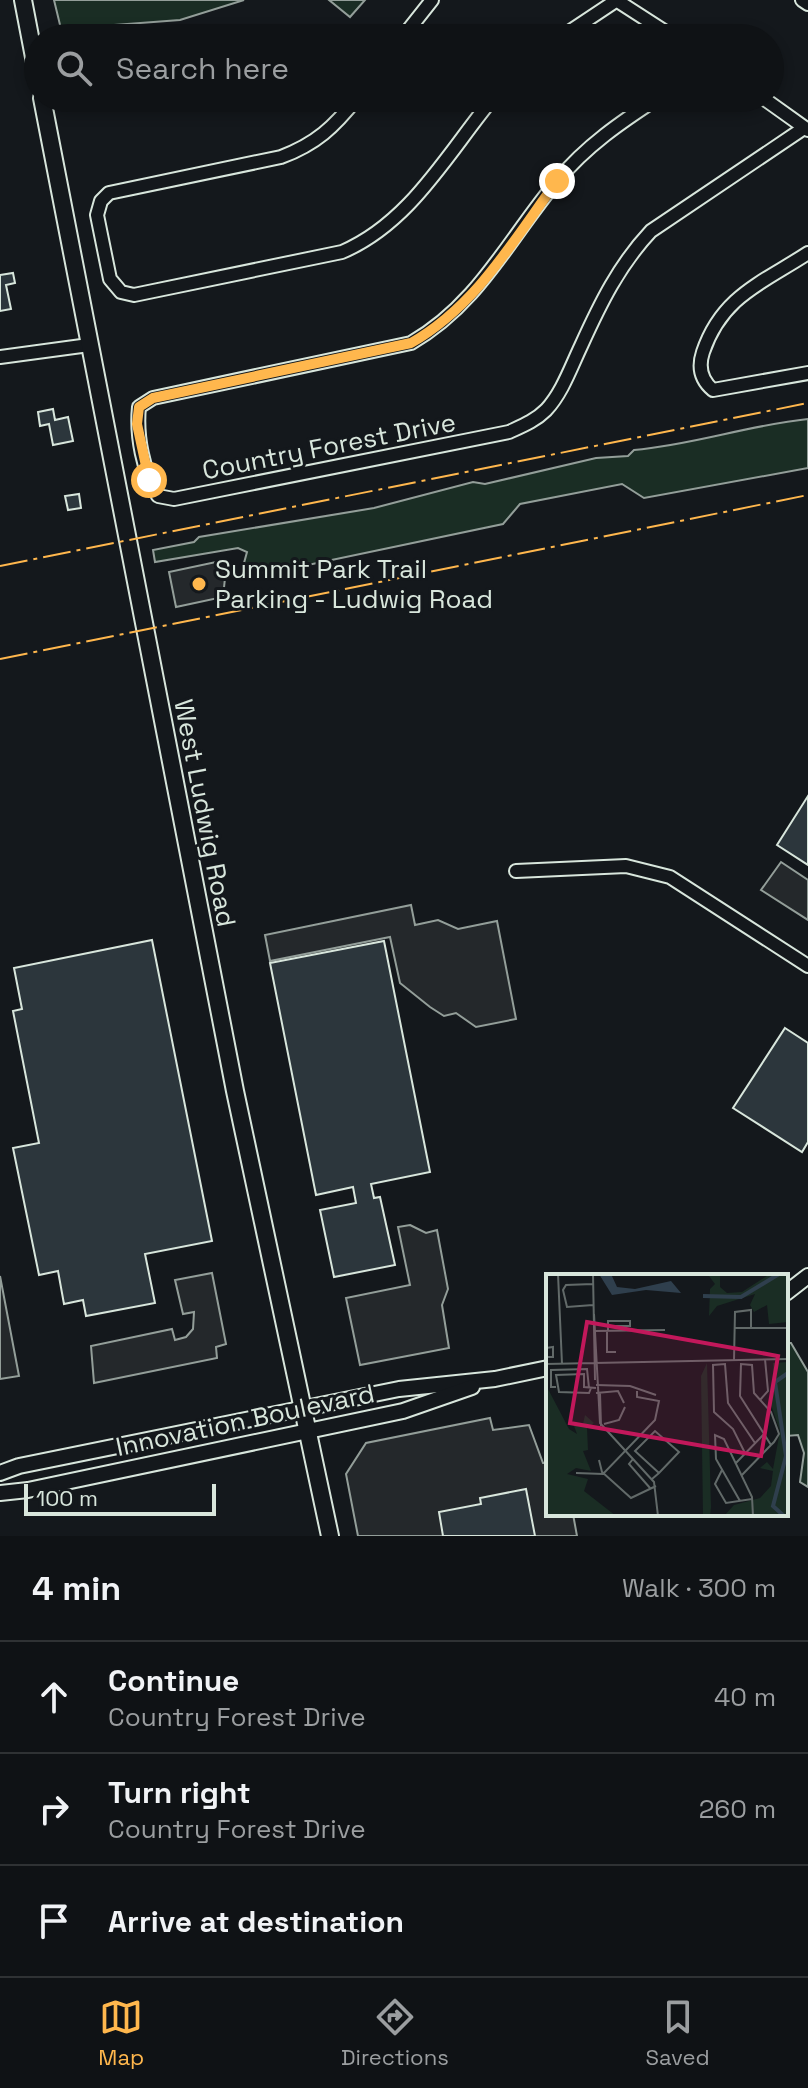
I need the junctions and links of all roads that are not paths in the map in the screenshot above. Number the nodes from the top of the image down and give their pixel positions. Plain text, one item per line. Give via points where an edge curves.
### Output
1 (23, 0) edge
2 (432, 0) edge
3 (617, 0) edge
4 (802, 0) edge
5 (808, 4) edge
6 (28, 24) edge
7 (413, 24) edge
8 (581, 24) edge
9 (654, 24) edge
10 (45, 112) edge
11 (346, 112) edge
12 (482, 112) edge
13 (637, 112) edge
14 (782, 112) edge
15 (806, 129) edge
16 (808, 253) edge
17 (89, 345) junction
18 (0, 357) edge
19 (808, 373) edge
20 (516, 871) dead end
21 (808, 966) edge
22 (808, 1276) edge
23 (788, 1291) edge
24 (546, 1368) edge
25 (495, 1379) junction
26 (304, 1410) junction
27 (309, 1432) junction
28 (0, 1473) edge
29 (0, 1493) edge
30 (330, 1536) edge

1 - 6 main road
2 - 7 street
3 - 8 street
3 - 9 street
4 - 5 street
10 - 17 main road, West Ludwig Road
11 - 12 street via 304,149 281,157 109,193 97,215 110,279 121,292 134,295 342,252 389,226
13 - 15 street, Country Forest Drive via 574,162 476,292 440,327 411,343 153,398 139,407 137,424 158,496 174,499 509,432 529,423 559,391 614,278 651,231
14 - 15 street, Country Forest Drive
16 - 19 street via 724,309 700,361 705,383 713,390
17 - 18 street
17 - 26 main road, West Ludwig Road via 235,1091
20 - 21 street via 626,866 670,877
22 - 23 street
24 - 25 street, Innovation Boulevard
25 - 26 street, Innovation Boulevard via 399,1389
25 - 27 street, Innovation Boulevard via 403,1411
26 - 27 main road, West Ludwig Road
26 - 28 street, Innovation Boulevard
27 - 29 street, Innovation Boulevard
27 - 30 main road, West Ludwig Road

